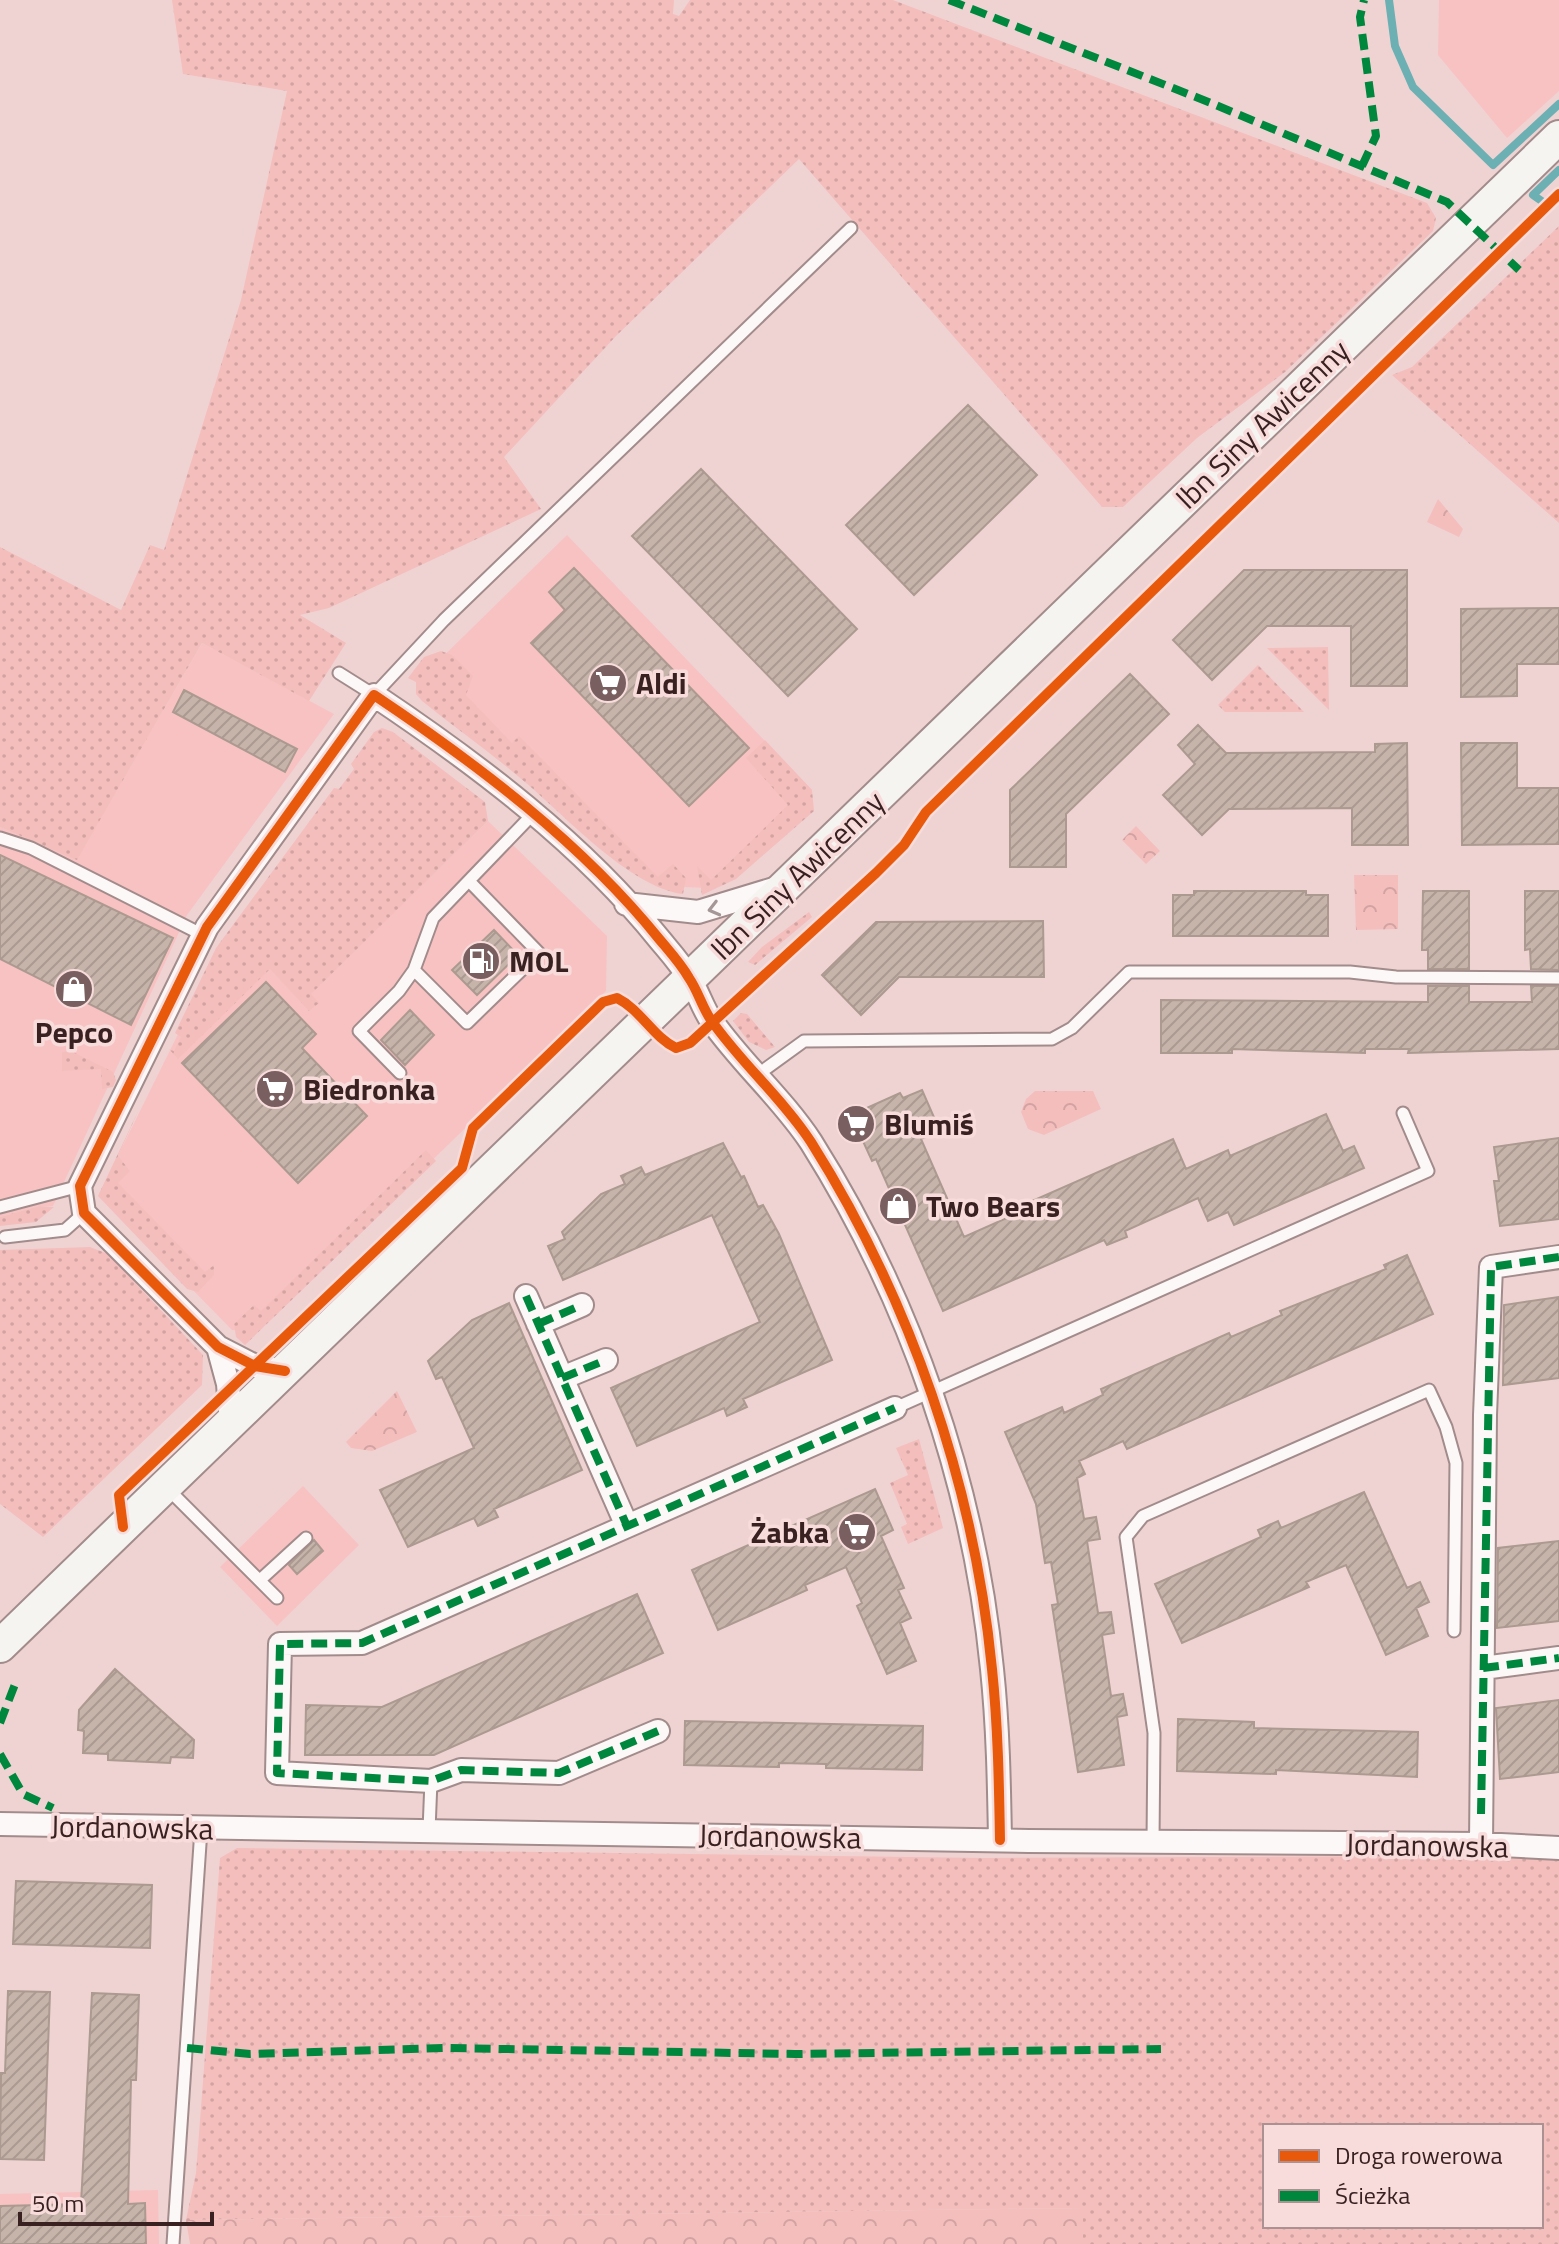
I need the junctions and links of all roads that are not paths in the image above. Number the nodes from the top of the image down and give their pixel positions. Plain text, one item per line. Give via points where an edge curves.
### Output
1 (1559, 137) edge
2 (851, 228) dead end
3 (339, 673) dead end
4 (374, 695) junction
5 (532, 815) junction
6 (0, 838) edge
7 (469, 881) junction
8 (788, 883) junction
9 (626, 904) junction
10 (203, 935) junction
11 (414, 970) junction
12 (690, 978) junction
13 (1559, 978) edge
14 (400, 1073) dead end
15 (757, 1075) junction
16 (1403, 1113) dead end
17 (80, 1186) junction
18 (0, 1207) edge
19 (84, 1213) junction
20 (5, 1237) dead end
21 (1559, 1257) edge
22 (526, 1296) dead end
23 (582, 1305) dead end
24 (538, 1324) junction
25 (218, 1347) junction
26 (606, 1360) dead end
27 (285, 1371) junction
28 (562, 1378) junction
29 (931, 1392) junction
30 (895, 1408) joint
31 (231, 1422) junction
32 (165, 1486) junction
33 (627, 1526) junction
34 (306, 1538) dead end
35 (260, 1580) junction
36 (277, 1598) dead end
37 (1454, 1631) dead end
38 (0, 1646) edge
39 (1559, 1658) edge
40 (1483, 1668) junction
41 (658, 1731) dead end
42 (431, 1781) junction
43 (0, 1824) edge
44 (201, 1829) junction
45 (429, 1830) junction
46 (1000, 1840) junction
47 (1153, 1842) junction
48 (1481, 1844) junction
49 (1559, 1848) edge
50 (173, 2244) edge

1 - 8 street, Ibn Siny Awicenny
2 - 4 lane via 444,620
3 - 4 lane
4 - 5 street
4 - 10 street
5 - 7 lane
5 - 9 street
6 - 10 lane via 31,848
7 - 11 lane via 433,918
7 - 11 lane via 539,953 467,1023
8 -> 9 street via 698,912
8 - 12 street, Ibn Siny Awicenny
9 - 12 street
10 - 17 street
11 - 14 lane via 359,1031
12 - 15 street via 711,1021
12 - 27 street, Ibn Siny Awicenny
13 - 15 lane via 1129,972 1072,1028 1052,1039 804,1041
15 - 29 street via 833,1179 879,1268
16 - 29 lane via 1428,1171
17 - 18 lane
17 - 19 street
19 - 20 lane via 65,1230
19 - 25 street
21 - 40 street via 1491,1267
22 - 24 street
23 - 24 street
24 - 28 street
25 - 27 street via 255,1366
25 - 31 street
26 - 28 street
27 - 31 street, Ibn Siny Awicenny
28 - 33 street
29 - 30 lane
29 - 46 street via 965,1511 985,1612
30 - 33 street
31 - 32 street, Ibn Siny Awicenny
32 - 35 lane
32 - 38 street, Ibn Siny Awicenny
33 - 42 street via 362,1643 280,1644 277,1773
34 - 35 lane
35 - 36 lane
37 - 47 lane via 1456,1463 1429,1390 1143,1516 1126,1537 1154,1733
39 - 40 street
40 - 48 street
41 - 42 street via 559,1773 461,1770
42 - 45 lane
43 - 44 street, Jordanowska
44 - 45 street, Jordanowska
44 - 50 lane
45 - 46 street, Jordanowska
46 - 47 street, Jordanowska
47 - 48 street, Jordanowska
48 - 49 street, Jordanowska

